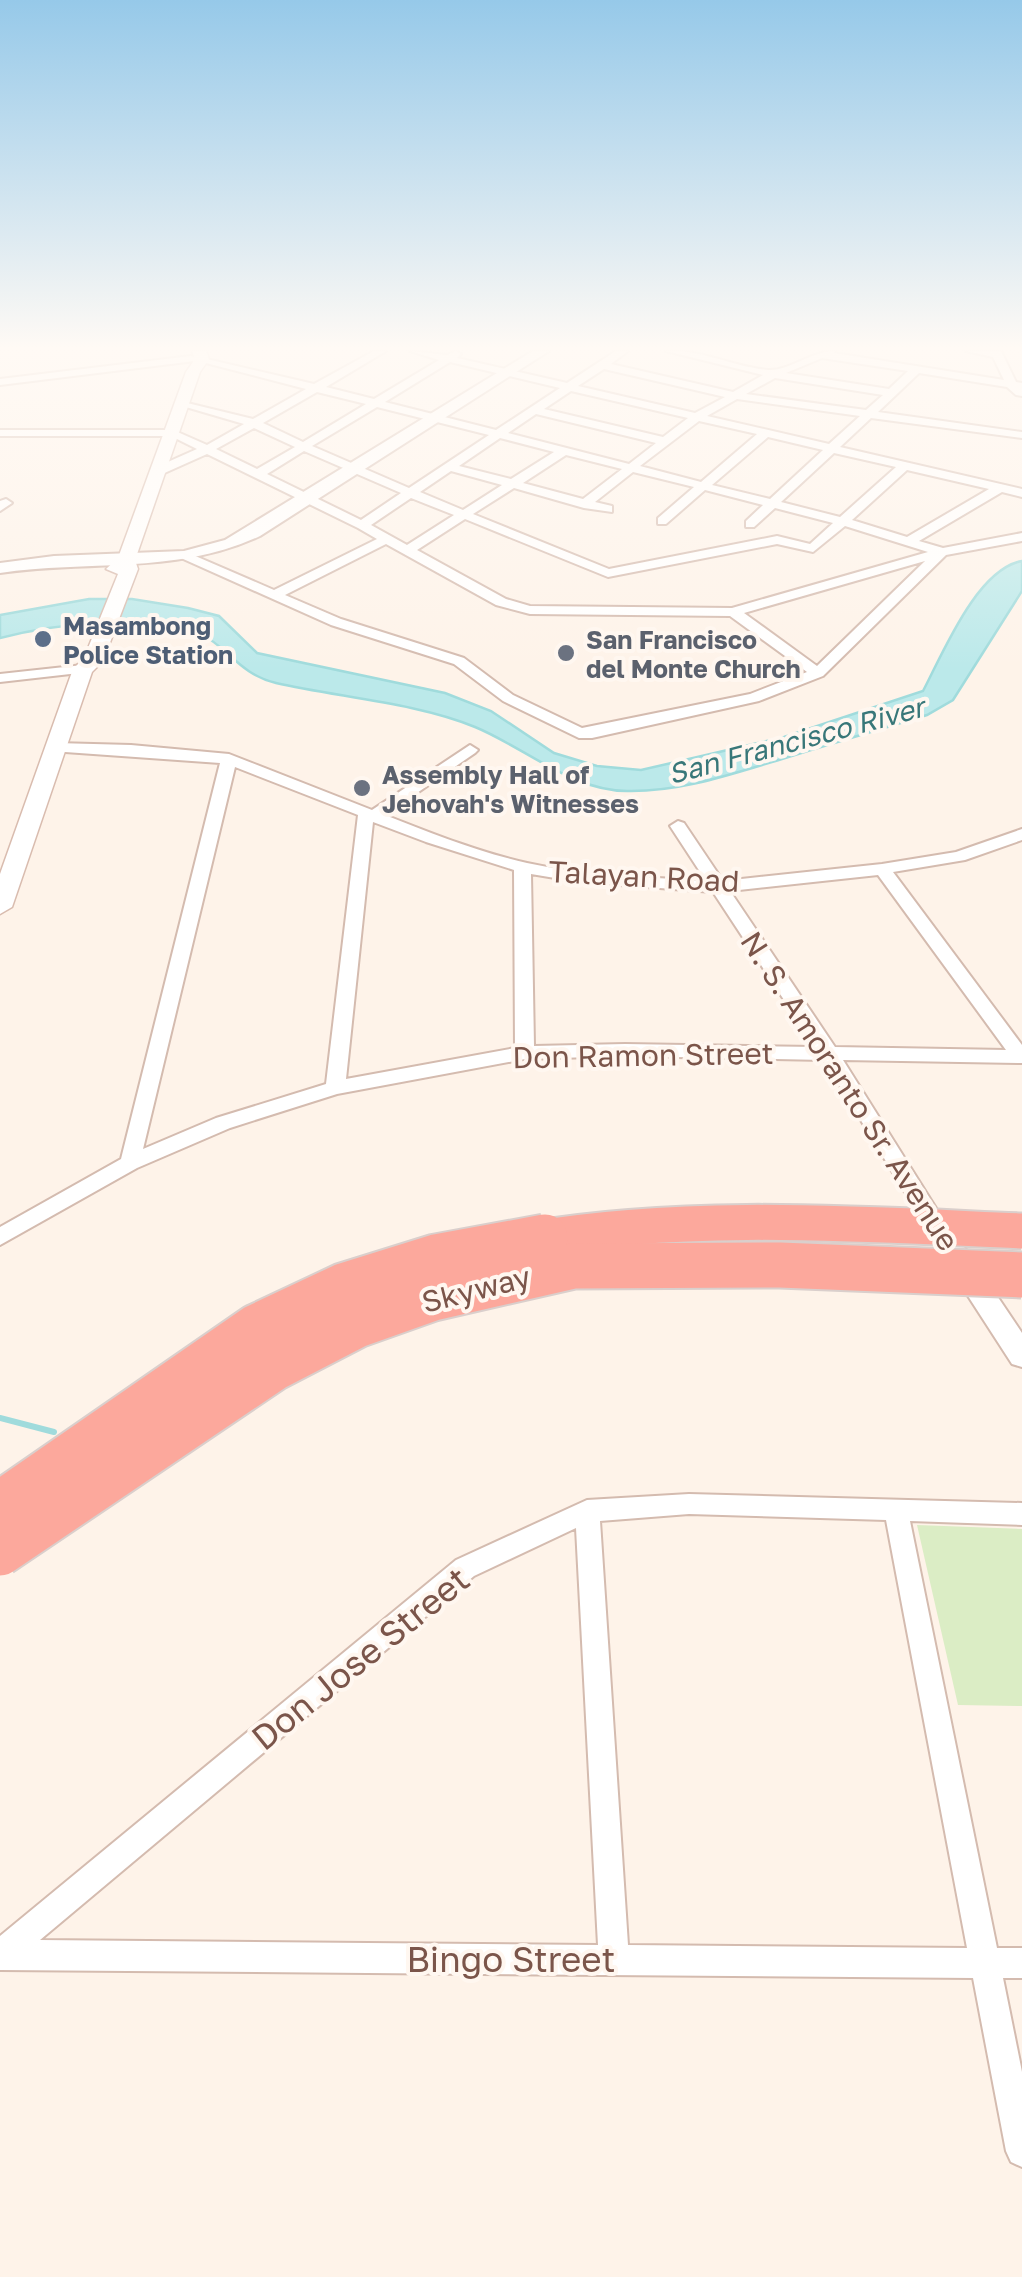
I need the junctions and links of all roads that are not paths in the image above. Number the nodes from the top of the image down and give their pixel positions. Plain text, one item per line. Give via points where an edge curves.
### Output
1 (162, 457) edge
2 (189, 457) edge
3 (225, 457) edge
4 (286, 457) edge
5 (327, 457) edge
6 (374, 457) edge
7 (464, 457) edge
8 (555, 457) edge
9 (588, 457) edge
10 (644, 457) edge
11 (737, 457) edge
12 (825, 457) edge
13 (865, 457) edge
14 (903, 466) junction
15 (450, 467) junction
16 (630, 468) junction
17 (354, 470) junction
18 (156, 472) junction
19 (258, 474) junction
20 (514, 484) junction
21 (703, 486) junction
22 (998, 489) junction
23 (412, 493) junction
24 (1022, 493) edge
25 (309, 498) junction
26 (584, 504) junction
27 (773, 504) junction
28 (608, 509) dead end
29 (464, 514) junction
30 (662, 522) dead end
31 (845, 522) junction
32 (750, 524) dead end
33 (362, 525) junction
34 (1022, 537) edge
35 (386, 539) junction
36 (910, 540) junction
37 (408, 550) junction
38 (942, 552) junction
39 (188, 558) junction
40 (126, 560) junction
41 (0, 568) edge
42 (275, 596) junction
43 (733, 612) junction
44 (83, 669) junction
45 (818, 674) junction
46 (0, 678) edge
47 (470, 750) dead end
48 (54, 753) junction
49 (229, 760) junction
50 (370, 815) junction
51 (678, 826) dead end
52 (1022, 834) edge
53 (522, 868) junction
54 (882, 869) junction
55 (718, 887) junction
56 (0, 907) edge
57 (526, 1053) junction
58 (829, 1054) junction
59 (1022, 1057) edge
60 (335, 1088) junction
61 (130, 1163) junction
62 (939, 1231) joint
63 (1022, 1231) edge
64 (0, 1237) edge
65 (1022, 1253) edge
66 (780, 1265) junction
67 (1022, 1276) edge
68 (1022, 1356) edge
69 (0, 1504) edge
70 (896, 1510) junction
71 (587, 1512) junction
72 (1022, 1514) edge
73 (0, 1553) edge
74 (0, 1955) edge
75 (614, 1960) junction
76 (986, 1963) junction
77 (1022, 1963) edge
78 (1022, 2152) edge

1 - 18 main road
2 - 18 street
3 - 19 street
4 - 19 street
5 - 17 street
6 - 17 street
7 - 15 street
8 - 20 street
9 - 16 street
10 - 16 street
11 - 21 street
12 - 27 street
13 - 14 street
14 - 22 street
14 - 31 street
15 - 20 street
15 - 23 street
16 - 21 street
16 - 26 street
17 - 23 street
17 - 25 street
18 - 40 main road
19 - 25 street
20 - 26 street
20 - 29 street
21 - 27 street
21 - 30 street
22 - 24 street
22 - 36 street
23 - 29 street
23 - 33 street
25 - 33 street
25 - 39 street via 242,540
26 - 28 street
27 - 31 street
27 - 32 street
29 - 31 street via 611,573 777,540 813,548
29 - 37 street
31 - 36 street
33 - 35 street
34 - 38 street
35 - 37 street
35 - 42 street
36 - 38 street
37 - 43 street via 517,608
38 - 43 street
38 - 45 street
39 - 40 street
39 - 42 street
40 - 41 street
40 - 44 main road via 115,569 93,662
42 - 45 street via 459,660 508,698 579,733 754,698
43 - 45 street
44 - 46 street
44 - 48 main road
47 - 50 street
48 - 49 street, Talayan Road
48 - 56 main road
49 - 50 street, Talayan Road
49 - 61 street
50 - 53 street, Talayan Road
50 - 60 street
51 - 55 street, N. S. Amoranto Sr. Avenue
52 - 54 street, Talayan Road via 959,856
53 - 55 street, Talayan Road
53 - 57 street
54 - 55 street, Talayan Road
54 - 59 street
55 - 58 street, N. S. Amoranto Sr. Avenue
57 - 58 street, Don Ramon Street
57 - 60 street, Don Ramon Street
58 - 59 street, Don Ramon Street
58 - 62 street, N. S. Amoranto Sr. Avenue
60 - 61 street, Don Ramon Street via 223,1122
61 - 64 street, Don Ramon Street
62 - 68 street, N. S. Amoranto Sr. Avenue
63 - 69 highway, Skyway, bridge via 681,1224 562,1234 433,1260 378,1275 255,1327
65 - 66 highway, bridge via 968,1250
66 - 67 highway, Skyway, bridge
66 - 73 highway, Skyway, bridge via 573,1266 397,1310 274,1368
70 - 71 street, Don Jose Street via 689,1504
70 - 72 street, Don Jose Street
70 - 76 street
71 - 74 street, Don Jose Street via 465,1568
71 - 75 street
74 - 75 street, Bingo Street
75 - 76 street, Bingo Street
76 - 77 street, Bingo Street
76 - 78 street

